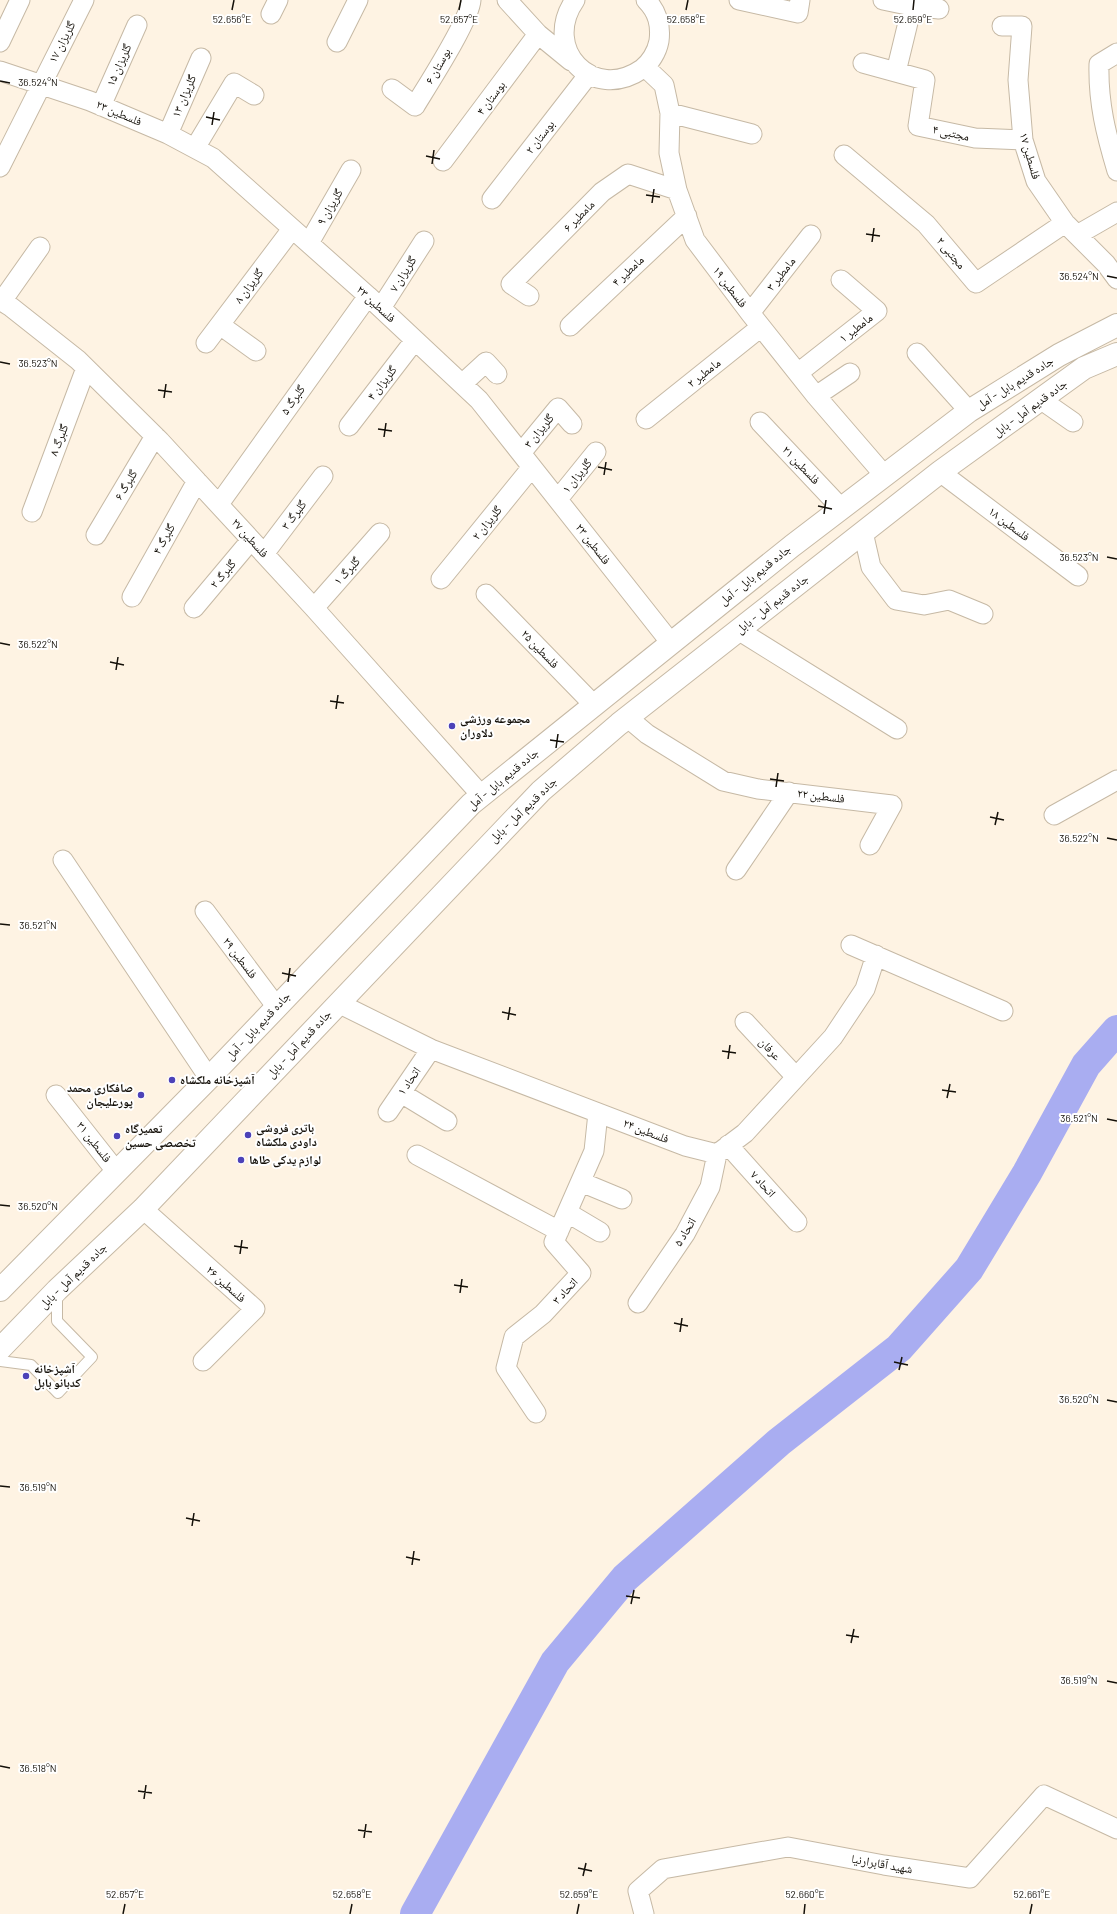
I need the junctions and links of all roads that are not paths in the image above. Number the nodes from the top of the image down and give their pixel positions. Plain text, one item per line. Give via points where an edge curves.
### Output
1 (20, 0) edge
2 (84, 0) edge
3 (358, 0) edge
4 (471, 0) edge
5 (507, 0) edge
6 (575, 0) edge
7 (739, 0) edge
8 (800, 0) edge
9 (883, 0) edge
10 (651, 2) edge
11 (912, 6) junction
12 (939, 9) dead end
13 (137, 25) dead end
14 (1002, 26) dead end
15 (538, 34) junction
16 (0, 42) edge
17 (337, 42) dead end
18 (1117, 53) edge
19 (201, 58) dead end
20 (863, 63) dead end
21 (645, 67) junction
22 (583, 70) junction
23 (0, 71) edge
24 (896, 72) junction
25 (41, 85) junction
26 (392, 89) dead end
27 (254, 95) dead end
28 (101, 106) junction
29 (670, 113) junction
30 (168, 134) junction
31 (752, 134) dead end
32 (1023, 140) junction
33 (195, 148) junction
34 (844, 155) dead end
35 (443, 161) dead end
36 (1115, 161) edge
37 (0, 167) edge
38 (351, 170) dead end
39 (677, 190) junction
40 (492, 199) dead end
41 (1117, 212) edge
42 (686, 216) junction
43 (292, 229) junction
44 (1071, 229) junction
45 (812, 235) dead end
46 (424, 241) dead end
47 (309, 243) junction
48 (40, 247) dead end
49 (1117, 279) edge
50 (841, 280) dead end
51 (529, 296) dead end
52 (1, 301) edge
53 (374, 302) junction
54 (756, 320) junction
55 (220, 325) junction
56 (1117, 325) edge
57 (570, 326) dead end
58 (415, 340) junction
59 (206, 343) dead end
60 (256, 351) dead end
61 (917, 353) dead end
62 (1117, 354) edge
63 (86, 368) junction
64 (798, 373) junction
65 (850, 373) dead end
66 (497, 374) dead end
67 (462, 384) junction
68 (816, 396) junction
69 (1040, 399) junction
70 (970, 411) junction
71 (646, 419) dead end
72 (760, 422) dead end
73 (1073, 422) dead end
74 (572, 424) dead end
75 (349, 426) dead end
76 (155, 436) junction
77 (596, 452) dead end
78 (527, 460) junction
79 (940, 472) junction
80 (323, 476) dead end
81 (885, 476) junction
82 (197, 481) junction
83 (558, 499) junction
84 (219, 504) junction
85 (842, 508) junction
86 (32, 512) dead end
87 (863, 532) junction
88 (380, 533) dead end
89 (96, 535) dead end
90 (251, 540) junction
91 (264, 554) junction
92 (1078, 576) dead end
93 (441, 579) dead end
94 (486, 594) dead end
95 (132, 597) dead end
96 (194, 608) dead end
97 (314, 608) junction
98 (983, 614) dead end
99 (738, 630) junction
100 (671, 643) junction
101 (594, 705) junction
102 (628, 718) junction
103 (897, 728) dead end
104 (1117, 780) edge
105 (789, 792) junction
106 (482, 796) junction
107 (1054, 815) dead end
108 (870, 845) dead end
109 (63, 860) dead end
110 (736, 870) dead end
111 (205, 911) dead end
112 (851, 945) dead end
113 (876, 955) junction
114 (338, 1002) junction
115 (276, 1006) junction
116 (1003, 1011) dead end
117 (745, 1022) dead end
118 (431, 1049) junction
119 (796, 1077) junction
120 (209, 1078) junction
121 (400, 1093) junction
122 (56, 1095) dead end
123 (388, 1112) dead end
124 (598, 1113) junction
125 (447, 1121) dead end
126 (723, 1150) junction
127 (417, 1155) dead end
128 (116, 1171) junction
129 (581, 1182) junction
130 (622, 1199) dead end
131 (143, 1209) junction
132 (568, 1213) junction
133 (797, 1222) dead end
134 (560, 1230) junction
135 (600, 1232) dead end
136 (0, 1290) edge
137 (57, 1290) junction
138 (638, 1303) dead end
139 (0, 1349) edge
140 (0, 1361) edge
141 (203, 1361) dead end
142 (536, 1413) dead end
143 (1117, 1829) edge
144 (644, 1914) edge

1 - 16 street
2 - 25 street, گلریزان ۱۷
3 - 17 street
4 - 26 street, بوستان ۶ via 461,27 415,106
5 - 15 street
6 - 22 street via 568,10 564,24 564,39 568,54
7 - 8 street via 798,13
9 - 11 street
10 - 21 street via 660,32 656,51
11 - 12 street
11 - 24 street
13 - 28 street, گلریزان ۱۵
14 - 32 street, فلسطین ۱۷ via 1022,26 1018,80
15 - 22 street
15 - 35 street, بوستان ۴
18 - 36 street via 1099,64 1098,91
19 - 30 street, گلریزان ۱۳
20 - 24 street, مجتبی ۴
21 - 22 street via 633,75 618,80 603,79
21 - 29 street, فلسطین ۱۹ via 664,85
22 - 40 street, بوستان ۲
23 - 25 street, فلسطین ۲۳
24 - 32 street, مجتبی ۴ via 925,80 918,126 975,138
25 - 28 street, فلسطین ۲۳
25 - 37 street, گلریزان ۱۷
27 - 33 street via 234,83
28 - 30 street, فلسطین ۲۳
29 - 31 street
29 - 39 street, فلسطین ۱۹ via 669,153
30 - 33 street, فلسطین ۲۳
32 - 44 street, فلسطین ۱۷ via 1036,181
33 - 43 street, فلسطین ۲۳ via 213,158
34 - 44 street, مجتبی ۲ via 926,224 976,283
38 - 47 street, گلریزان ۹
39 - 42 street, فلسطین ۱۹
39 - 51 street, مامطیر ۶ via 628,174 602,192 511,284
41 - 44 street
42 - 54 street, فلسطین ۱۹ via 695,240
42 - 57 street, مامطیر ۴
43 - 47 street, فلسطین ۲۳
43 - 55 street, گلریزان ۸
44 - 49 street, فلسطین ۱۷ via 1106,264
45 - 54 street, مامطیر ۳
46 - 53 street, گلریزان ۷
47 - 53 street, فلسطین ۲۳
48 - 52 street
50 - 64 street, مامطیر ۱ via 877,312
52 - 63 street, فلسطین ۲۷
53 - 58 street, فلسطین ۲۳
53 - 84 street, گلبرگ ۵
54 - 64 street, فلسطین ۱۹
54 - 71 street, مامطیر ۲
55 - 59 street, گلریزان ۸
55 - 60 street
56 - 70 main road, جاده قدیم بابل - آمل via 1059,355
58 - 67 street, فلسطین ۲۳
58 - 75 street, گلریزان ۴
61 - 70 street
62 - 69 main road, جاده قدیم آمل - بابل via 1084,368
63 - 76 street, فلسطین ۲۷
63 - 86 street, گلبرگ ۸
64 - 68 street, فلسطین ۱۹
65 - 68 street
66 - 67 street via 486,362
67 - 78 street, فلسطین ۲۳ via 479,400
68 - 81 street, فلسطین ۱۹
69 - 73 street
69 - 79 main road, جاده قدیم آمل - بابل
70 - 81 main road, جاده قدیم بابل - آمل
72 - 85 street, فلسطین ۲۱
74 - 78 street, گلریزان ۳ via 558,408
76 - 82 street, فلسطین ۲۷
76 - 89 street, گلبرگ ۶
77 - 83 street, گلریزان ۱
78 - 83 street, فلسطین ۲۳
78 - 93 street, گلریزان ۲
79 - 87 main road, جاده قدیم آمل - بابل
79 - 92 street, فلسطین ۱۸
80 - 91 street, گلبرگ ۳
81 - 85 main road, جاده قدیم بابل - آمل
82 - 84 street, فلسطین ۲۷
82 - 95 street, گلبرگ ۴
83 - 100 street, فلسطین ۲۳
84 - 90 street, فلسطین ۲۷
85 - 100 main road, جاده قدیم بابل - آمل
87 - 98 street via 871,567 896,600 924,605 949,600
87 - 99 main road, جاده قدیم آمل - بابل
88 - 97 street, گلبرگ ۱
90 - 91 street, فلسطین ۲۷
90 - 96 street, گلبرگ ۲
91 - 97 street, فلسطین ۲۷
94 - 101 street, فلسطین ۲۵
97 - 106 street, فلسطین ۲۷
99 - 102 main road, جاده قدیم آمل - بابل
99 - 103 street
100 - 101 main road, جاده قدیم بابل - آمل
101 - 106 main road, جاده قدیم بابل - آمل
102 - 105 street, فلسطین ۲۲ via 647,734 723,781 758,789
102 - 114 main road, جاده قدیم آمل - بابل via 541,791
104 - 107 street
105 - 108 street, فلسطین ۲۲ via 892,805
105 - 110 street
106 - 115 main road, جاده قدیم بابل - آمل via 471,804
109 - 120 street
111 - 115 street, فلسطین ۲۹
112 - 113 street
113 - 116 street
113 - 119 street via 865,989 833,1037
114 - 118 street, فلسطین ۲۴
114 - 131 main road, جاده قدیم آمل - بابل
115 - 120 main road, جاده قدیم بابل - آمل
117 - 119 street, عرفان
118 - 121 street, اتحاد ۱
118 - 124 street, فلسطین ۲۴
119 - 126 street via 744,1132
120 - 128 main road, جاده قدیم بابل - آمل
121 - 123 street, اتحاد ۱
121 - 125 street
122 - 128 street, فلسطین ۳۱
124 - 126 street, فلسطین ۲۴ via 686,1146
124 - 129 street, اتحاد ۳ via 594,1151
126 - 133 street, اتحاد ۷
126 - 138 street, اتحاد ۵ via 710,1187 685,1234
127 - 134 street
128 - 136 main road, جاده قدیم بابل - آمل
129 - 130 street
129 - 132 street, اتحاد ۳
131 - 137 main road, جاده قدیم آمل - بابل
131 - 141 street, فلسطين ٢۶ via 255,1309
132 - 134 street, اتحاد ۳
132 - 135 street
134 - 142 street, اتحاد ۳ via 554,1242 581,1273 543,1314 514,1337 506,1368
137 - 139 main road, جاده قدیم آمل - بابل
137 - 140 lane via 57,1321 92,1357 58,1394 31,1365
143 - 144 street, شهید آقابرارنیا via 1044,1795 970,1878 788,1847 663,1869 638,1891

